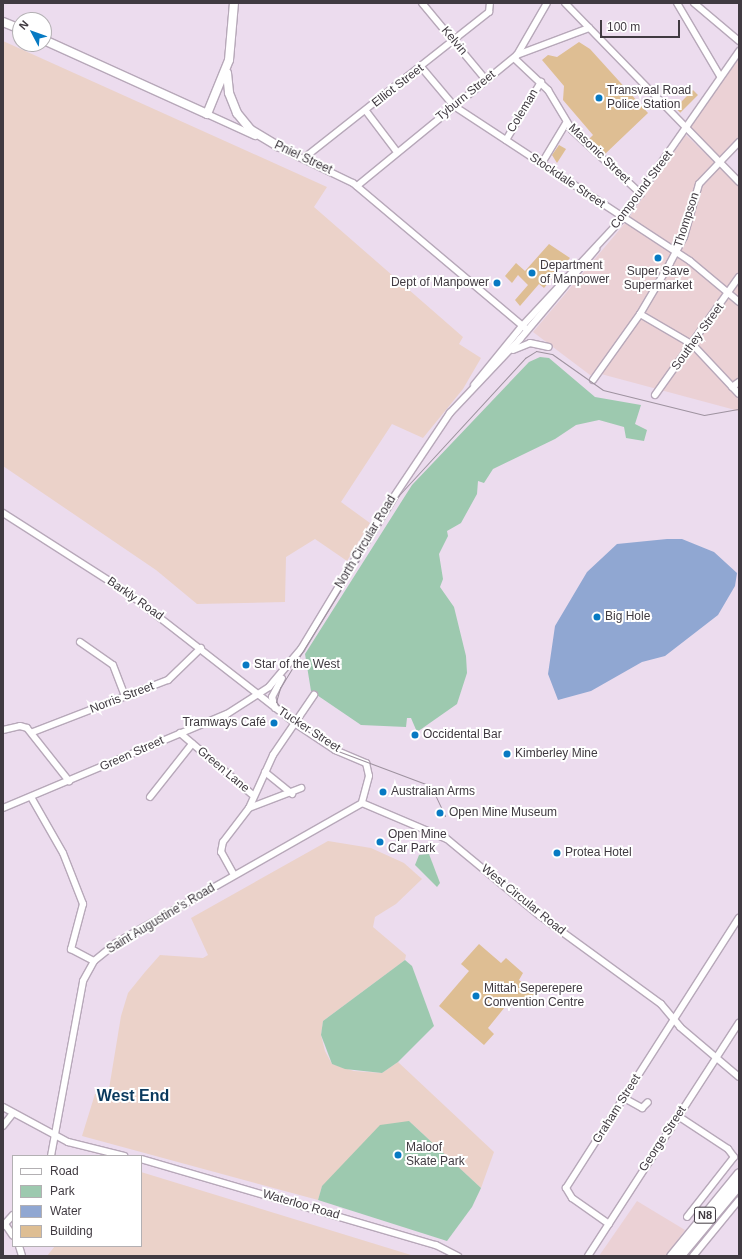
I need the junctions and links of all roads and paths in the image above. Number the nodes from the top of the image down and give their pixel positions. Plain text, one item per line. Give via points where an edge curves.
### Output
1 (234, 3) edge
2 (422, 3) edge
3 (490, 3) edge
4 (547, 3) edge
5 (565, 3) edge
6 (677, 3) edge
7 (694, 3) edge
8 (589, 28) junction
9 (454, 41) junction
10 (739, 41) edge
11 (52, 44) edge
12 (739, 51) edge
13 (515, 56) junction
14 (229, 60) junction
15 (422, 68) junction
16 (720, 76) junction
17 (486, 80) junction
18 (541, 82) junction
19 (454, 106) junction
20 (366, 111) junction
21 (206, 114) junction
22 (566, 123) junction
23 (684, 129) junction
24 (506, 140) junction
25 (739, 142) edge
26 (279, 147) junction
27 (397, 152) junction
28 (304, 158) junction
29 (718, 162) junction
30 (542, 163) junction
31 (739, 182) edge
32 (357, 186) junction
33 (641, 194) junction
34 (622, 219) junction
35 (596, 249) junction
36 (676, 252) junction
37 (739, 277) edge
38 (729, 293) junction
39 (739, 302) edge
40 (640, 314) junction
41 (523, 325) junction
42 (528, 330) junction
43 (693, 345) junction
44 (549, 347) dead end
45 (508, 353) junction
46 (593, 380) dead end
47 (739, 382) edge
48 (473, 387) junction
49 (732, 387) junction
50 (739, 394) edge
51 (655, 395) dead end
52 (3, 513) edge
53 (80, 642) dead end
54 (201, 648) junction
55 (293, 660) junction
56 (314, 695) dead end
57 (259, 696) junction
58 (125, 697) junction
59 (275, 709) junction
60 (296, 724) junction
61 (3, 730) edge
62 (33, 732) junction
63 (180, 733) junction
64 (192, 744) junction
65 (265, 772) junction
66 (70, 781) junction
67 (301, 788) dead end
68 (292, 794) junction
69 (254, 796) junction
70 (31, 797) junction
71 (150, 797) dead end
72 (362, 802) junction
73 (3, 808) edge
74 (249, 808) junction
75 (234, 875) junction
76 (739, 918) edge
77 (94, 961) junction
78 (674, 1018) junction
79 (739, 1023) edge
80 (716, 1058) junction
81 (739, 1077) edge
82 (624, 1098) junction
83 (648, 1102) dead end
84 (3, 1107) edge
85 (13, 1113) junction
86 (678, 1116) junction
87 (3, 1126) edge
88 (55, 1135) junction
89 (50, 1155) edge
90 (121, 1155) edge
91 (142, 1159) edge
92 (739, 1173) edge
93 (739, 1184) edge
94 (739, 1200) edge
95 (12, 1216) edge
96 (687, 1217) dead end
97 (609, 1224) junction
98 (4, 1225) edge
99 (12, 1235) edge
100 (458, 1256) edge
101 (588, 1256) edge
102 (671, 1256) edge
103 (679, 1256) edge
104 (693, 1256) edge

1 - 14 main road
2 - 9 street, Kelvin
3 - 9 street, Elliot Street via 489,12
4 - 13 street
5 - 8 street
6 - 16 street
7 - 10 street
8 - 13 street, Tyburn Street
8 - 23 street
9 - 15 street, Elliot Street
9 - 17 street, Kelvin
11 - 21 main road, Pniel Street
12 - 16 street, Compound Street
13 - 17 street, Tyburn Street
13 - 18 street, Masonic Street
14 - 21 main road
14 - 26 main road via 226,82 237,113 251,130
15 - 19 street, Stockdale Street
15 - 20 street, Elliot Street
16 - 23 street, Compound Street
17 - 19 street, Tyburn Street
18 - 22 street, Masonic Street
18 - 24 street, Coleman
19 - 24 street, Stockdale Street
19 - 27 street, Tyburn Street
20 - 27 street
20 - 28 street, Elliot Street
21 - 26 street, Pniel Street
22 - 30 street
22 - 33 street, Masonic Street
23 - 29 street
23 - 33 street, Compound Street
24 - 30 street, Stockdale Street
25 - 29 street, Thompson
26 - 28 street, Pniel Street
27 - 32 street, Tyburn Street
28 - 32 street, Pniel Street
29 - 31 street
29 - 36 street, Thompson via 698,187
30 - 34 street, Stockdale Street
32 - 41 street, Pniel Street
33 - 34 street, Compound Street
34 - 35 street, Compound Street
34 - 36 street, Stockdale Street
35 - 41 street, Compound Street
35 - 42 street, Compound Street
36 - 38 street, Stockdale Street
36 - 40 street, Thompson
37 - 38 street, Southey Street
38 - 39 street, Stockdale Street
38 - 43 street, Southey Street
40 - 43 street
40 - 46 street, Thompson
41 - 42 street, Pniel Street
41 - 48 street, North Circular Road
42 - 45 street, North Circular Road
43 - 49 street
43 - 51 street, Southey Street
44 - 45 street via 530,343
45 - 48 street, North Circular Road
47 - 49 street
48 - 55 street, North Circular Road via 423,452
49 - 50 street
52 - 54 street, Barkly Road via 128,593
53 - 58 street via 113,665
54 - 57 street, Barkly Road
54 - 58 street, Norris Street via 177,675
55 - 57 street, North Circular Road
55 - 59 street via 274,691
56 - 60 street
57 - 59 street, Tucker Street
57 - 63 street, Green Street via 227,714
58 - 62 street, Norris Street
59 - 60 street, Tucker Street
60 - 65 street
60 - 72 street, Tucker Street via 335,750 366,763 369,776
61 - 62 street via 20,726
62 - 66 street
63 - 64 street, Green Lane
63 - 66 street, Green Street
64 - 69 street, Green Lane
64 - 71 street, Green Lane
65 - 68 street
65 - 69 street
66 - 70 street, Green Street
67 - 68 street
68 - 74 street
69 - 74 street
70 - 73 street, Green Street
70 - 77 street via 62,853 83,904 71,949
72 - 75 street, Saint Augustine's Road
72 - 78 street, West Circular Road via 447,838 547,921 661,1004
74 - 75 street via 221,848
75 - 77 street, Saint Augustine's Road via 116,943
76 - 78 street, Graham Street
77 - 88 street, Saint Augustine's Road via 83,981
78 - 80 street, West Circular Road
78 - 82 street, Graham Street
79 - 80 street, George Street
80 - 81 street, West Circular Road
80 - 86 street, George Street
82 - 83 street via 642,1108
82 - 97 street, Graham Street via 566,1188 572,1198
84 - 85 street
85 - 87 street
85 - 88 street
86 - 96 street via 728,1149 734,1157
86 - 97 street, George Street
88 - 89 street, Saint Augustine's Road
88 - 90 street
91 - 100 street, Waterloo Road via 436,1245
92 - 102 highway, N8
93 - 103 highway, N8
94 - 104 street
95 - 98 street
97 - 101 street, George Street
98 - 99 street

